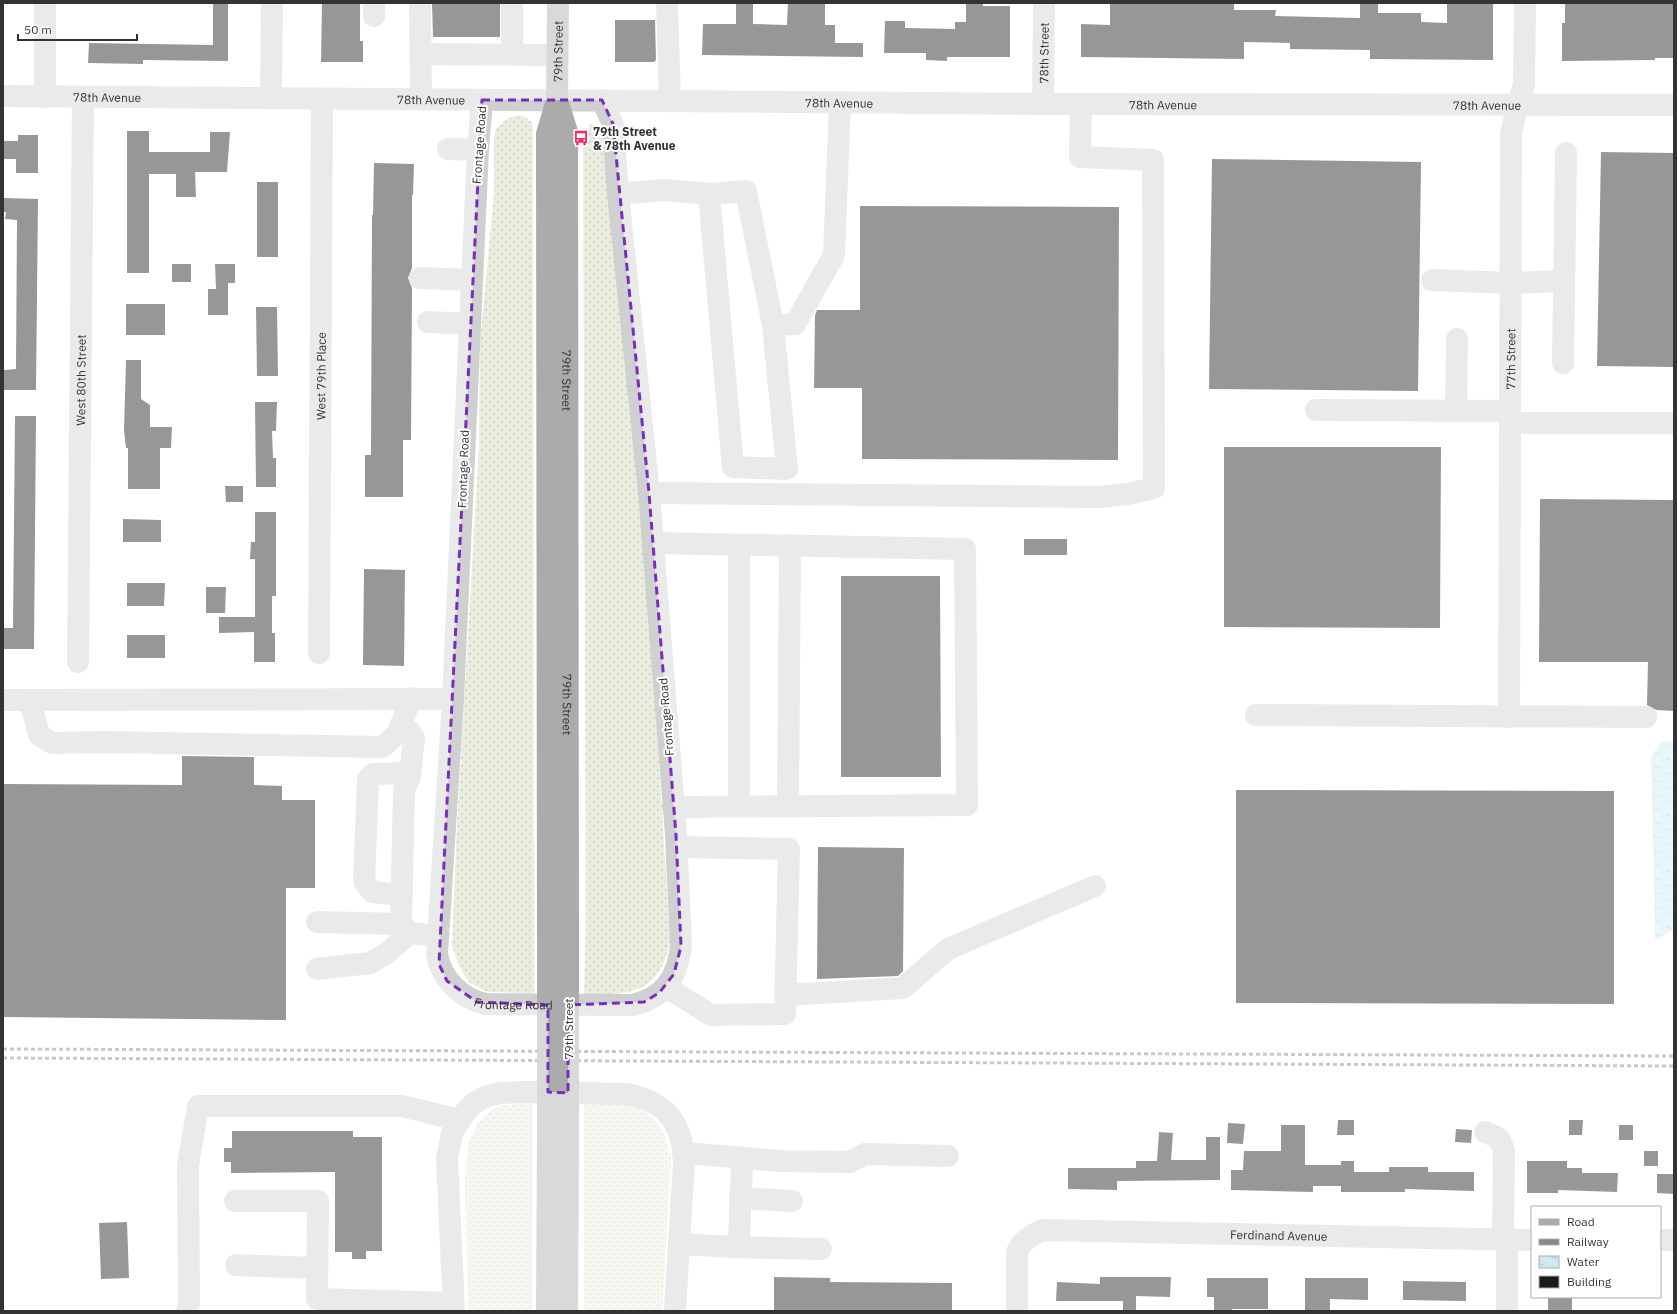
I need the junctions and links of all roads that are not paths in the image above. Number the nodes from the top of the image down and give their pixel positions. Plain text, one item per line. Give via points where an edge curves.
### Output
1 (45, 3) edge
2 (272, 3) edge
3 (420, 3) edge
4 (512, 3) edge
5 (558, 3) edge
6 (668, 3) edge
7 (1044, 3) edge
8 (1525, 3) edge
9 (421, 54) junction
10 (512, 54) junction
11 (557, 55) junction
12 (3, 96) edge
13 (45, 97) junction
14 (83, 97) junction
15 (271, 98) junction
16 (322, 99) junction
17 (421, 99) junction
18 (482, 100) junction
19 (557, 100) junction
20 (602, 100) junction
21 (670, 101) junction
22 (840, 102) junction
23 (1518, 103) junction
24 (1043, 104) junction
25 (1081, 104) junction
26 (1674, 105) edge
27 (448, 150) dead end
28 (478, 150) junction
29 (1566, 153) dead end
30 (618, 194) junction
31 (709, 194) junction
32 (420, 278) dead end
33 (471, 280) junction
34 (1432, 280) dead end
35 (1563, 281) junction
36 (1510, 283) junction
37 (428, 322) dead end
38 (469, 324) junction
39 (773, 325) junction
40 (1457, 339) dead end
41 (1563, 363) dead end
42 (1316, 410) dead end
43 (1456, 411) junction
44 (1510, 417) junction
45 (1674, 423) edge
46 (648, 493) junction
47 (653, 543) junction
48 (739, 545) junction
49 (790, 545) junction
50 (319, 653) dead end
51 (78, 662) dead end
52 (411, 698) junction
53 (453, 699) junction
54 (3, 700) edge
55 (30, 700) junction
56 (1256, 715) dead end
57 (1646, 717) dead end
58 (1509, 718) junction
59 (400, 726) junction
60 (410, 773) junction
61 (739, 806) junction
62 (788, 806) junction
63 (674, 807) junction
64 (676, 847) junction
65 (1095, 886) dead end
66 (402, 895) junction
67 (317, 922) dead end
68 (405, 929) junction
69 (438, 936) junction
70 (317, 969) dead end
71 (666, 987) junction
72 (786, 995) junction
73 (459, 1120) junction
74 (1485, 1132) dead end
75 (558, 1138) junction
76 (683, 1153) junction
77 (948, 1156) dead end
78 (734, 1157) junction
79 (740, 1198) junction
80 (235, 1201) dead end
81 (792, 1201) dead end
82 (1505, 1240) junction
83 (1531, 1240) edge
84 (1661, 1240) edge
85 (1674, 1240) edge
86 (679, 1244) junction
87 (732, 1246) junction
88 (821, 1249) dead end
89 (236, 1265) dead end
90 (317, 1268) junction
91 (312, 1305) edge
92 (402, 1307) edge
93 (454, 1307) edge
94 (187, 1311) edge
95 (547, 1311) edge
96 (567, 1311) edge
97 (675, 1311) edge
98 (1017, 1311) edge
99 (1507, 1311) edge

1 - 13 street
2 - 15 street
3 - 9 street
4 - 10 street
5 - 11 main road, 79th Street
6 - 21 street
7 - 24 street, 78th Street
8 - 23 street, 77th Street via 1524,85
9 - 10 street
9 - 17 street
10 - 11 street
11 - 19 main road, 79th Street
12 - 13 street, 78th Avenue
13 - 14 street, 78th Avenue
14 - 15 street, 78th Avenue
14 - 51 street, West 80th Street
15 - 16 street, 78th Avenue
16 - 17 street, 78th Avenue
16 - 50 street, West 79th Place
17 - 18 street, 78th Avenue
18 - 19 street, 78th Avenue
18 - 28 street, Frontage Road
19 - 20 street, 78th Avenue
19 - 75 main road, 79th Street, bridge via 567,132
20 - 21 street, 78th Avenue
20 - 30 street, Frontage Road via 613,124
21 - 22 street, 78th Avenue
22 - 24 street, 78th Avenue
22 - 39 street via 834,255 795,324
23 - 25 street, 78th Avenue
23 - 26 street, 78th Avenue
23 - 36 street, 77th Street via 1511,134
24 - 25 street, 78th Avenue
25 - 46 street via 1080,157 1154,160 1154,488 1099,497
27 - 28 street
28 - 33 street, Frontage Road
29 - 35 street
30 - 31 street via 664,190
30 - 46 street, Frontage Road
31 - 39 street via 746,191
31 - 39 street via 733,467 787,469
32 - 33 street
33 - 38 street, Frontage Road
34 - 36 street
35 - 36 street
35 - 41 street
36 - 44 street, 77th Street
37 - 38 street
38 - 53 street, Frontage Road
40 - 43 street
42 - 43 street
43 - 44 street
44 - 45 street
44 - 58 street, 77th Street
46 - 47 street, Frontage Road
47 - 48 street
47 - 63 street, Frontage Road
48 - 49 street
48 - 61 street
49 - 62 street
49 - 62 street via 965,549 967,805
52 - 53 street
52 - 55 street
52 - 59 street
53 - 69 street, Frontage Road
54 - 55 street
55 - 59 street via 40,735 52,743 383,747 398,733
56 - 58 street
57 - 58 street
59 - 60 street via 414,738
60 - 66 street via 404,790
60 - 66 street via 373,774 368,779 364,881 372,892
61 - 62 street
61 - 63 street
63 - 64 street, Frontage Road
64 - 71 street, Frontage Road via 681,946 679,961
64 - 72 street via 788,849
65 - 72 street via 948,949 903,988
66 - 68 street
67 - 68 street
68 - 69 street
68 - 70 street via 387,953 370,963
69 - 71 street, Frontage Road via 439,964 448,981 460,992 485,1004 633,1005 652,999
71 - 72 street via 711,1015 785,1014
73 - 76 street via 474,1103 500,1093 627,1094 656,1103 668,1113 676,1126
73 - 93 street via 452,1132 447,1158
73 - 94 street via 402,1106 198,1106 188,1165
74 - 82 street via 1499,1138 1504,1150
75 - 95 main road, 79th Street
75 - 96 main road, 79th Street
76 - 78 street
76 - 86 street
77 - 78 street via 865,1154 850,1162
78 - 79 street via 742,1165
79 - 81 street
79 - 87 street via 739,1238
80 - 90 street via 318,1201
82 - 83 street, Ferdinand Avenue
82 - 98 street, Ferdinand Avenue via 1042,1230 1020,1244 1017,1252
82 - 99 street
84 - 85 street
86 - 87 street
86 - 97 street
87 - 88 street
89 - 90 street
90 - 91 street
91 - 92 street
92 - 93 street

